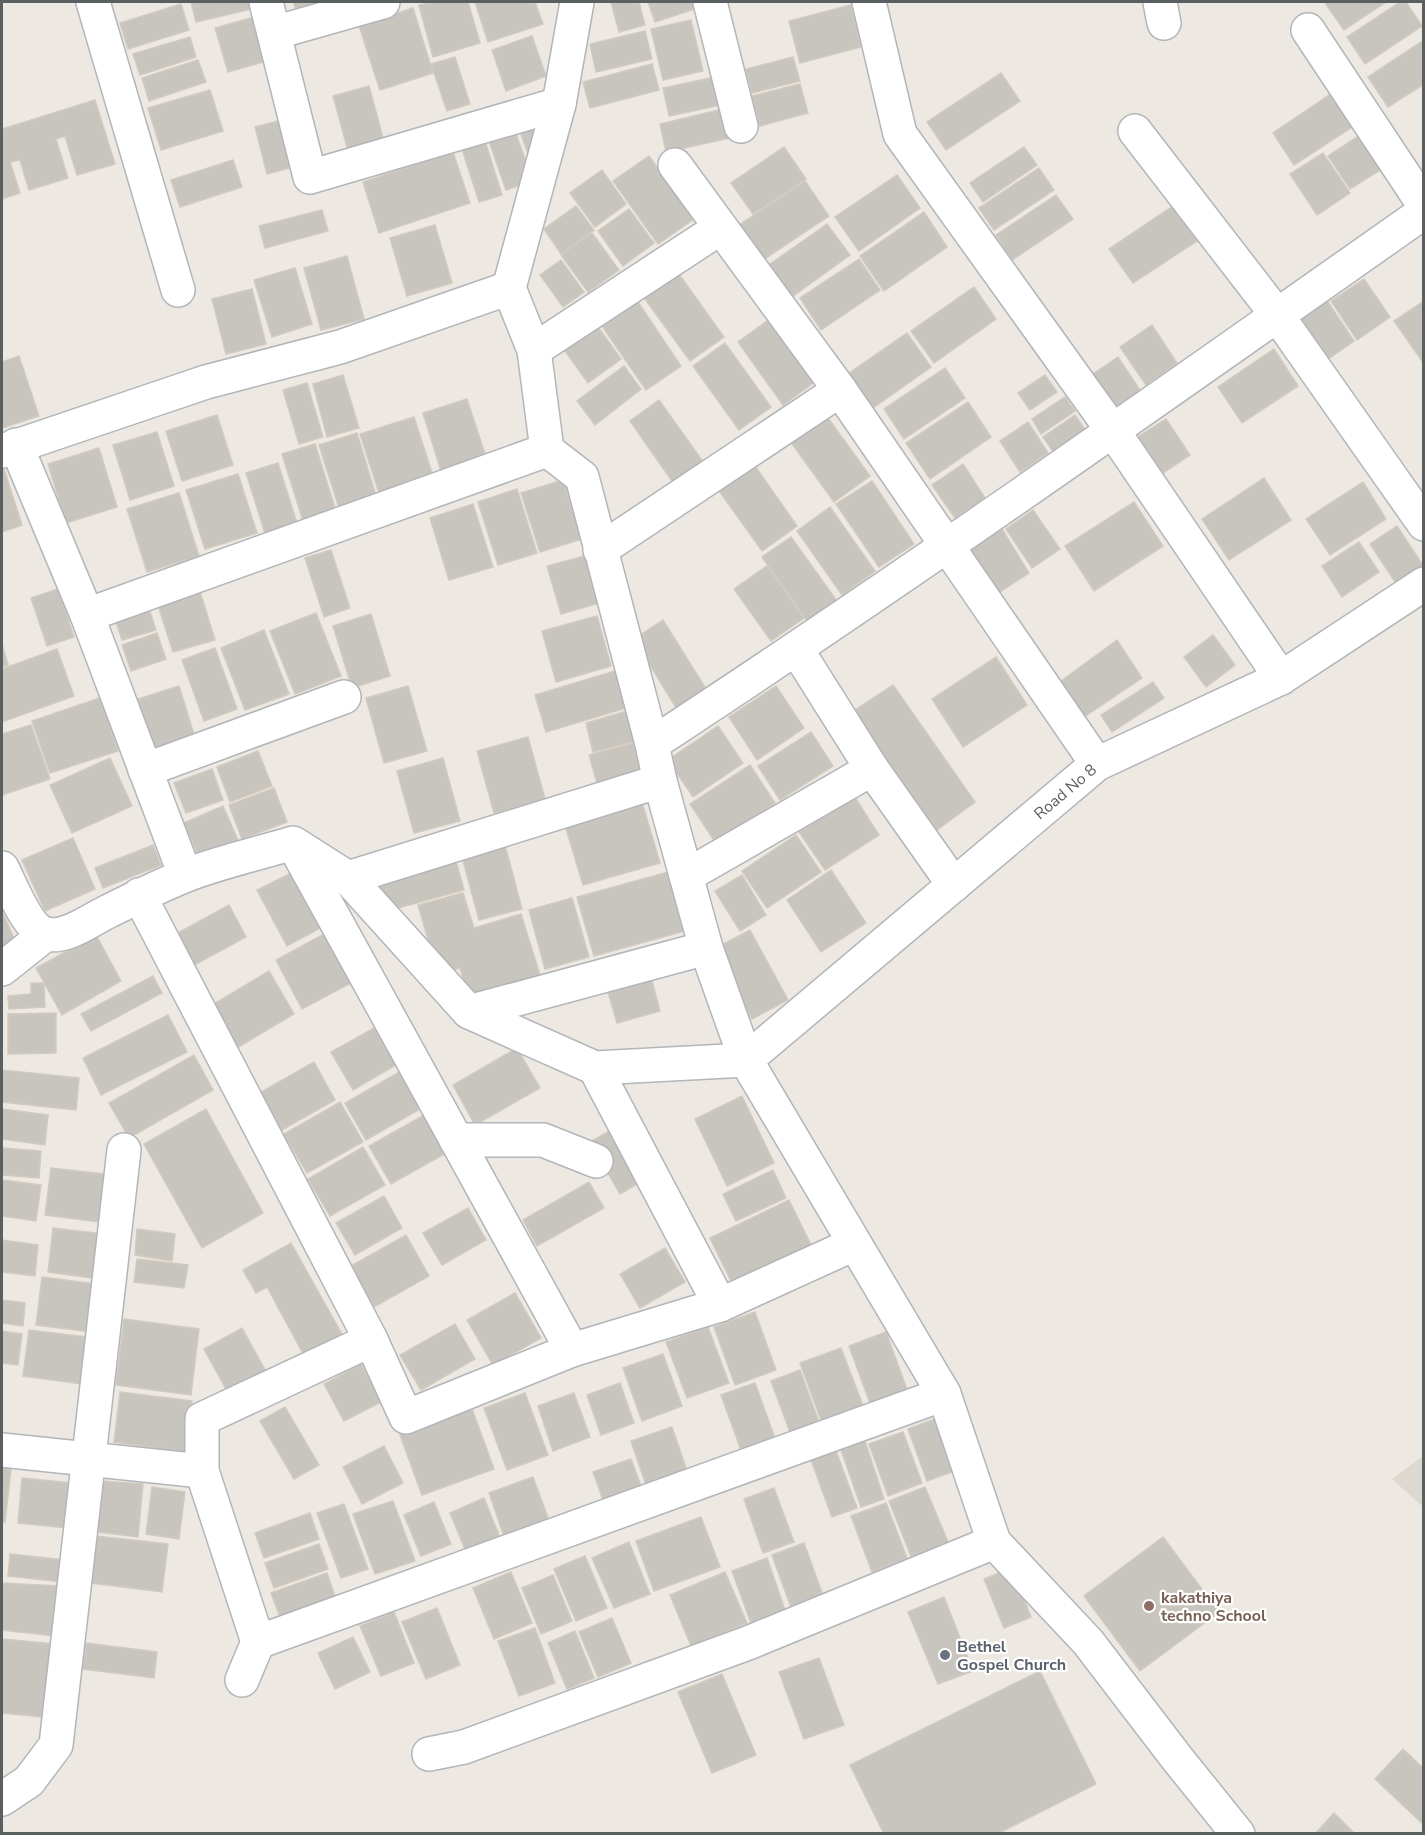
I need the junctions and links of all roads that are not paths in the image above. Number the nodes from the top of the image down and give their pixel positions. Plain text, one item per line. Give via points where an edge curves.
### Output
1 (93, 2) edge
2 (266, 2) edge
3 (383, 2) edge
4 (577, 2) edge
5 (710, 2) edge
6 (869, 2) edge
7 (1308, 30) dead end
8 (274, 33) junction
9 (559, 104) junction
10 (741, 126) dead end
11 (1135, 131) dead end
12 (675, 165) dead end
13 (1424, 205) edge
14 (1424, 212) edge
15 (720, 228) junction
16 (509, 288) junction
17 (178, 290) dead end
18 (1277, 315) junction
19 (534, 350) junction
20 (840, 390) junction
21 (1113, 431) junction
22 (9, 448) edge
23 (547, 450) junction
24 (1424, 524) edge
25 (949, 545) junction
26 (600, 549) junction
27 (1424, 584) edge
28 (87, 615) junction
29 (796, 650) junction
30 (1281, 678) junction
31 (344, 697) dead end
32 (652, 744) junction
33 (1097, 764) junction
34 (872, 769) junction
35 (145, 770) junction
36 (660, 782) junction
37 (293, 843) junction
38 (2, 867) edge
39 (185, 875) junction
40 (686, 876) junction
41 (348, 878) junction
42 (954, 885) junction
43 (139, 895) junction
44 (46, 934) junction
45 (706, 948) junction
46 (2, 969) edge
47 (469, 1012) junction
48 (746, 1060) junction
49 (594, 1068) junction
50 (456, 1140) junction
51 (124, 1150) dead end
52 (596, 1161) dead end
53 (854, 1244) junction
54 (720, 1305) junction
55 (371, 1340) junction
56 (572, 1350) junction
57 (944, 1394) junction
58 (2, 1450) edge
59 (88, 1460) junction
60 (202, 1471) junction
61 (994, 1542) junction
62 (258, 1642) junction
63 (242, 1680) dead end
64 (429, 1754) dead end
65 (2, 1799) edge
66 (1238, 1833) edge

1 - 17 street
2 - 8 street
3 - 8 street
4 - 9 street
5 - 10 street
6 - 21 street via 900,134
7 - 13 street
8 - 9 street via 310,177
9 - 16 street
11 - 18 street
12 - 15 street
14 - 18 street
15 - 19 street
15 - 20 street
16 - 19 street
16 - 22 street via 340,347 206,382
18 - 21 street
18 - 24 street
19 - 23 street
20 - 25 street
20 - 26 street
21 - 25 street
21 - 30 street
22 - 28 street
23 - 26 street via 582,477
23 - 28 street
25 - 29 street
25 - 33 street
26 - 32 street
27 - 30 street, Road No 8
28 - 35 street
29 - 32 street
29 - 34 street
30 - 33 street, Road No 8
31 - 35 street
32 - 36 street
33 - 42 street, Road No 8
34 - 40 street
34 - 42 street
35 - 39 street
36 - 40 street
36 - 41 street
37 - 39 street
37 - 41 street
37 - 50 street
38 - 44 street via 27,917
39 - 43 street
40 - 45 street
41 - 47 street
42 - 48 street, Road No 8
43 - 44 street via 71,930
43 - 55 street
44 - 46 street
45 - 47 street
45 - 48 street
47 - 49 street
48 - 49 street
48 - 53 street
49 - 54 street
50 - 52 street via 543,1140
50 - 56 street
51 - 59 street
53 - 54 street
53 - 57 street
54 - 56 street
55 - 56 street via 405,1417
55 - 60 street via 202,1419
57 - 61 street
57 - 62 street
58 - 59 street
59 - 60 street
59 - 65 street via 56,1745 29,1781
60 - 62 street
61 - 64 street via 748,1643 464,1747
61 - 66 street via 1088,1642
62 - 63 street

